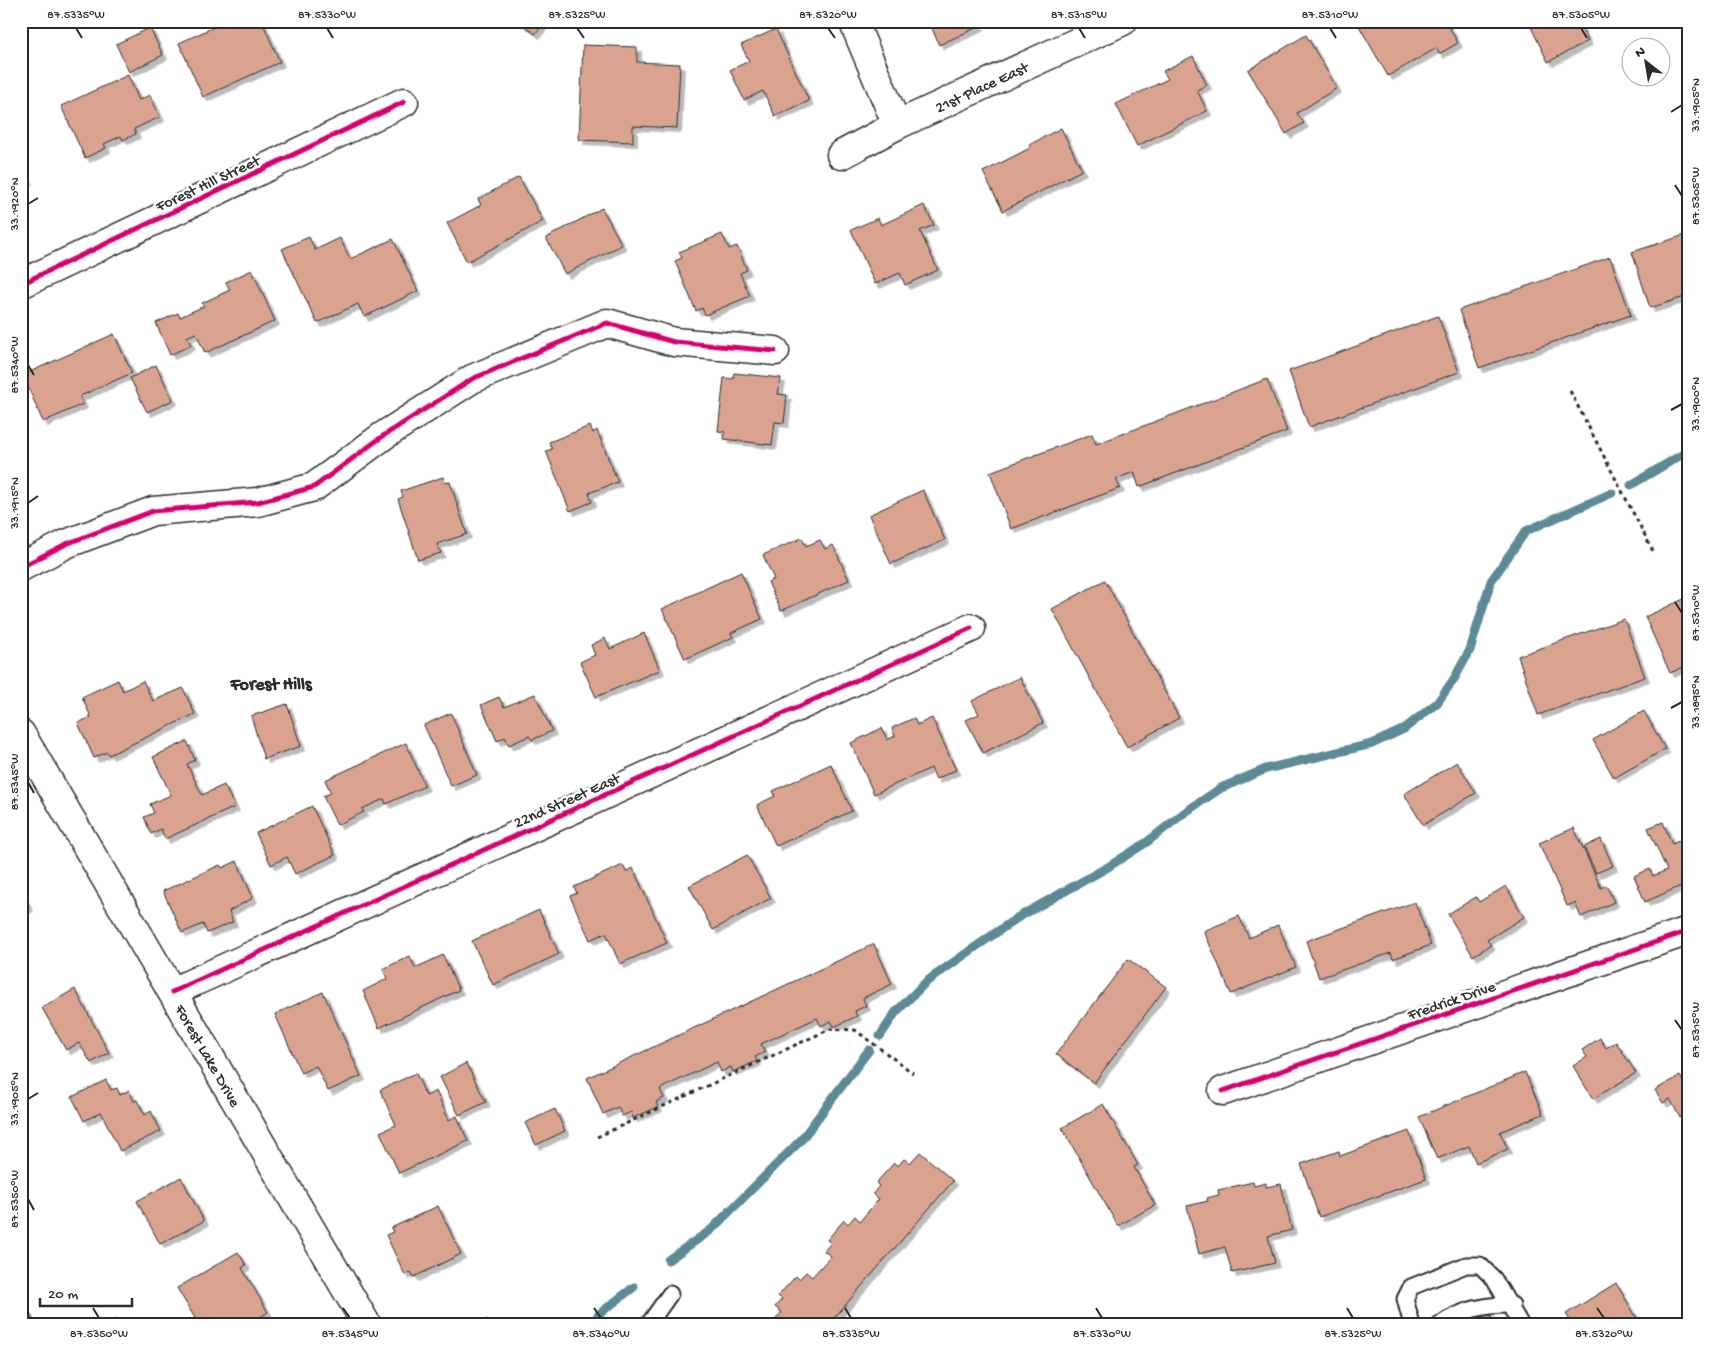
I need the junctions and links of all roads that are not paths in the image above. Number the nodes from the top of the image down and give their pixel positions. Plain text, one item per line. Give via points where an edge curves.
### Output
1 (853, 21) edge
2 (1123, 21) edge
3 (404, 102) dead end
4 (897, 125) junction
5 (841, 155) dead end
6 (21, 284) edge
7 (774, 351) dead end
8 (21, 567) edge
9 (971, 628) dead end
10 (21, 734) edge
11 (1688, 931) edge
12 (172, 992) junction
13 (1223, 1090) dead end
14 (670, 1294) dead end
15 (1512, 1306) junction
16 (367, 1325) edge
17 (648, 1325) edge
18 (1412, 1325) edge
19 (1440, 1325) edge
20 (1521, 1325) edge

1 - 4 street
2 - 4 street, 21st Place East
3 - 6 street, Forest Hill Street
4 - 5 street, 21st Place East
7 - 8 street via 674,342 607,323 472,379 383,436 314,487 258,502 153,511 66,544
9 - 12 street, 22nd Street East
10 - 12 street, Forest Lake Drive
11 - 13 street, Fredrick Drive
12 - 16 street, Forest Lake Drive
14 - 17 lane
15 - 18 lane via 1480,1265 1466,1265 1411,1288 1406,1299
15 - 19 lane via 1478,1308
15 - 20 lane

